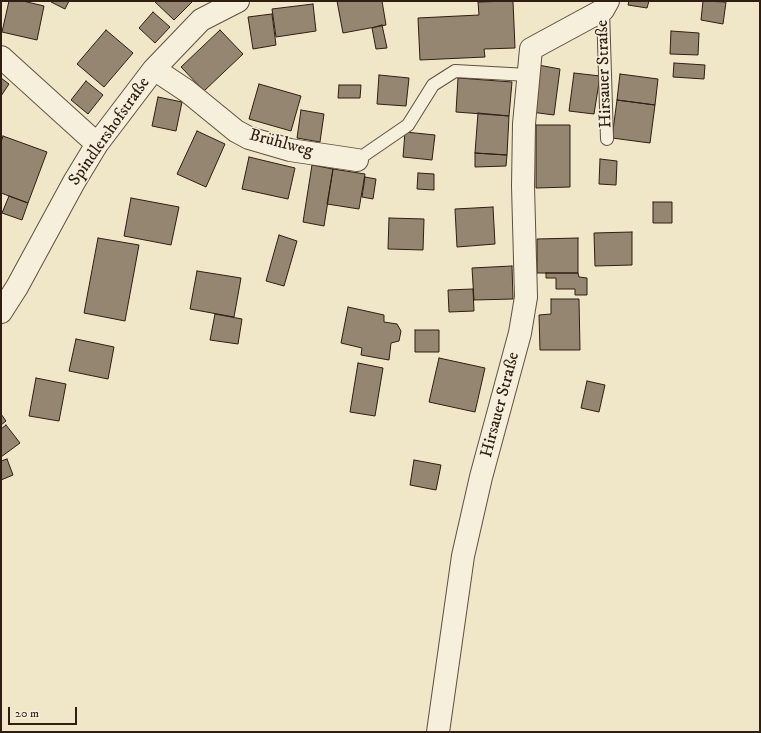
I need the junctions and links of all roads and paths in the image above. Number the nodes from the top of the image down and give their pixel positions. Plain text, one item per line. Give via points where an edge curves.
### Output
1 (238, 1) edge
2 (605, 5) edge
3 (1, 57) edge
4 (154, 69) junction
5 (528, 76) junction
6 (607, 139) dead end
7 (97, 144) junction
8 (357, 160) joint
9 (1, 312) edge
10 (438, 732) edge

1 - 4 street, Spindlershofstraße via 201,20
2 - 5 street, Hirsauer Straße via 531,49
2 - 6 lane, Hirsauer Straße
3 - 7 street
4 - 7 street, Spindlershofstraße
4 - 8 street, Brühlweg via 249,138 290,150
5 - 8 lane via 455,71 433,85 408,125
5 - 10 street, Hirsauer Straße via 523,186 526,297 520,334 481,477 463,556
7 - 9 street, Spindlershofstraße

